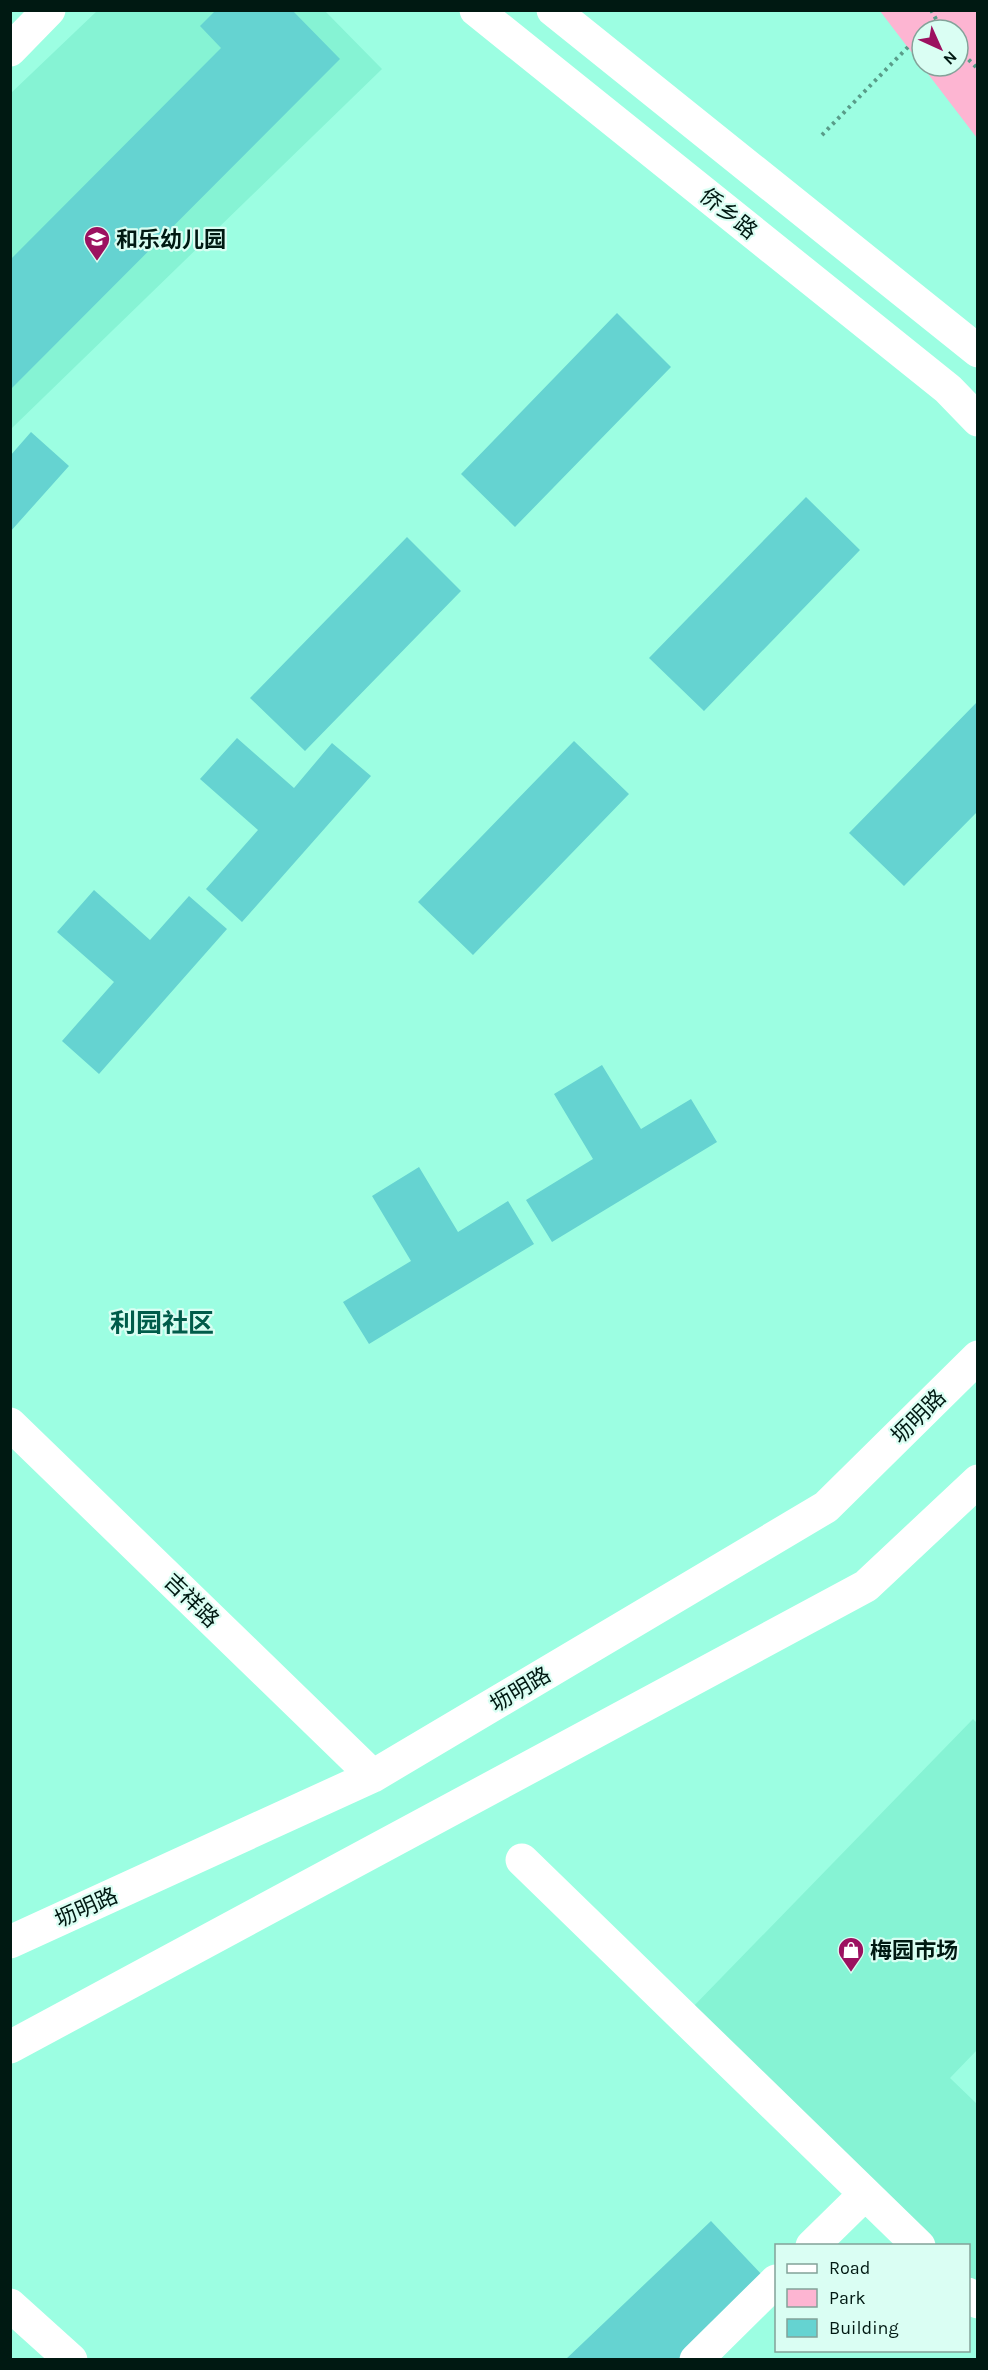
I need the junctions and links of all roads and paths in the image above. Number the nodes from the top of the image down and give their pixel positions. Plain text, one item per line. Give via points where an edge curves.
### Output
1 (49, 10) edge
2 (476, 10) edge
3 (553, 10) edge
4 (908, 47) dead end
5 (10, 50) edge
6 (822, 135) dead end
7 (978, 351) edge
8 (978, 420) edge
9 (978, 1357) edge
10 (10, 1424) edge
11 (978, 1481) edge
12 (372, 1776) junction
13 (522, 1860) dead end
14 (10, 1942) edge
15 (10, 2048) edge
16 (866, 2193) junction
17 (814, 2244) edge
18 (917, 2244) edge
19 (775, 2283) edge
20 (10, 2305) edge
21 (71, 2360) edge
22 (696, 2360) edge

1 - 5 street
2 - 8 street, 侨乡路 via 948,389
3 - 7 street
4 - 6 path
9 - 12 street, 坜明路 via 826,1507
10 - 12 street, 吉祥路
11 - 15 street via 866,1586
12 - 14 street, 坜明路
13 - 16 street
16 - 17 street
16 - 18 street
19 - 22 street
20 - 21 street

